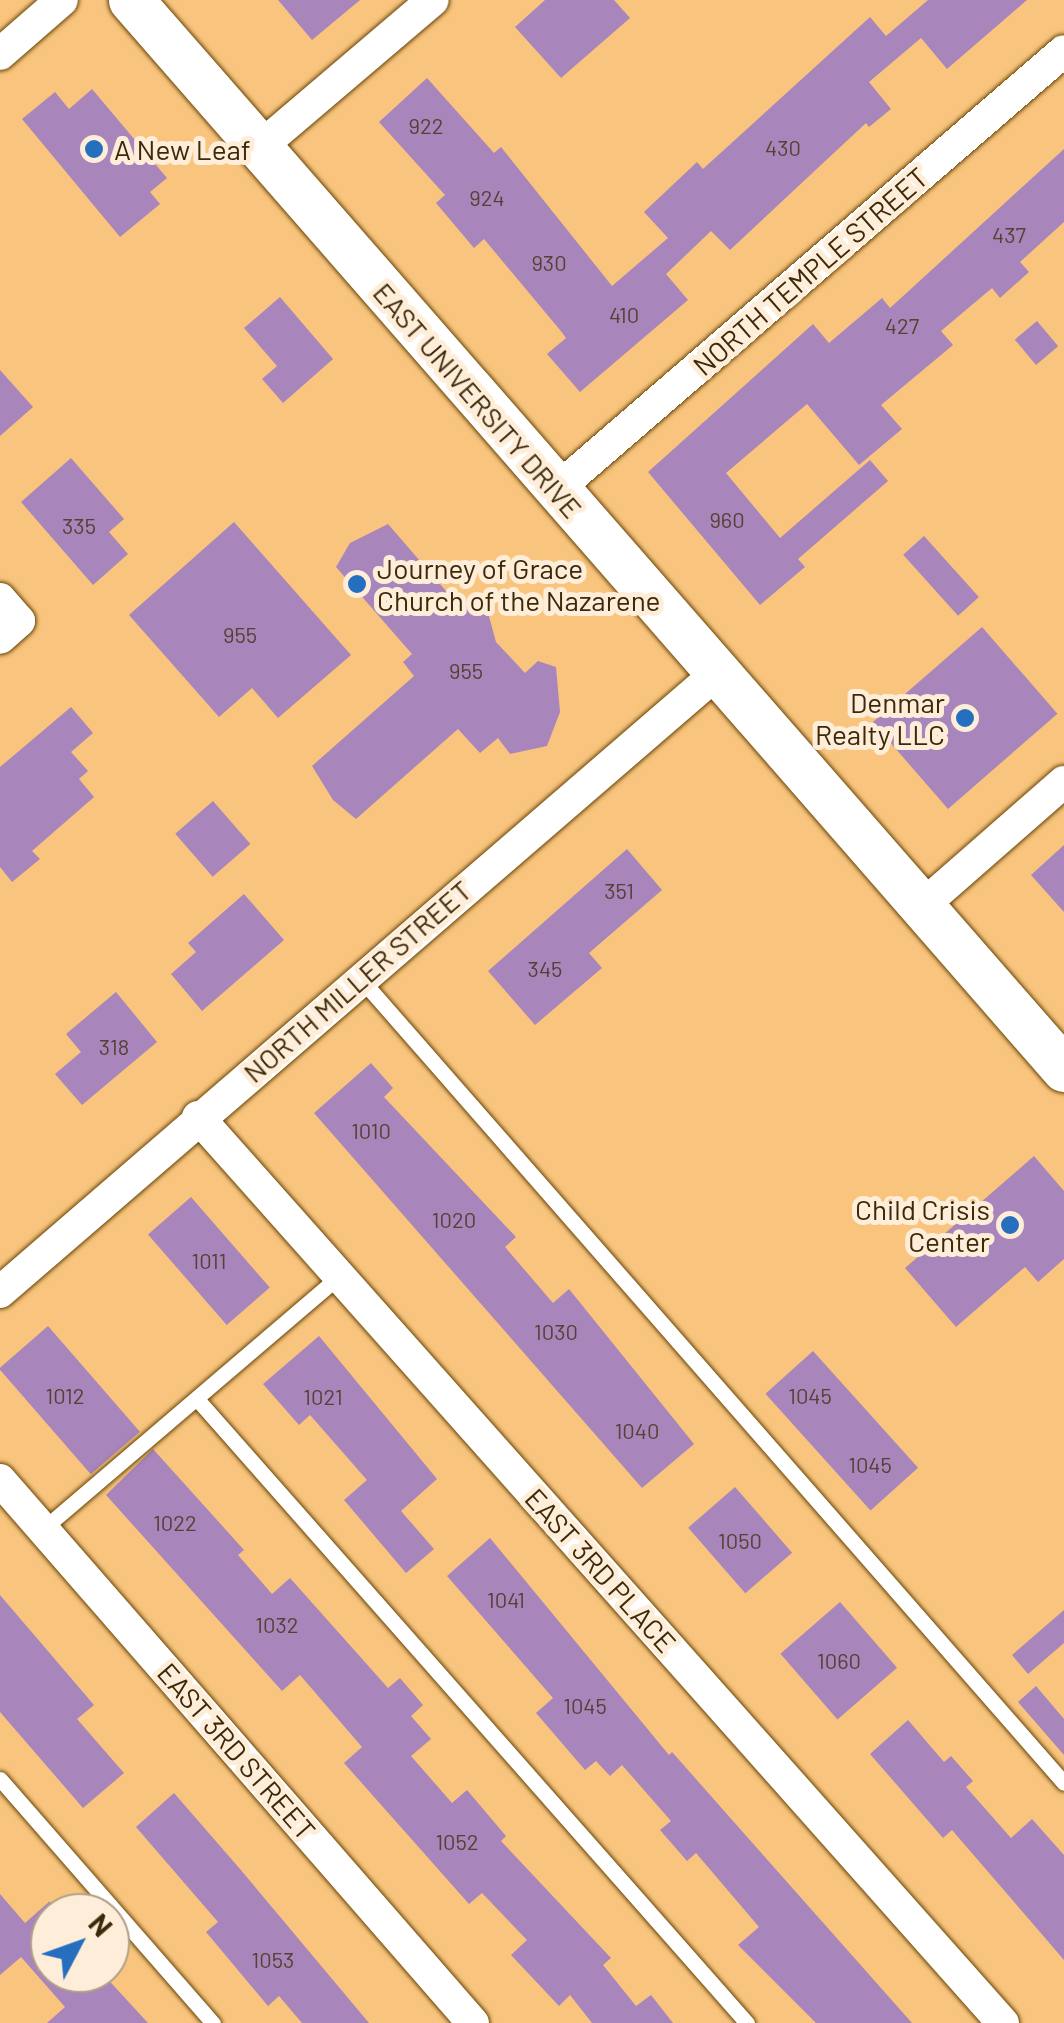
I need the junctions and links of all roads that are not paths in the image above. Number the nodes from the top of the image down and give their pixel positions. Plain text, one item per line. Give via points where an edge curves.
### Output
1 (62, 0) edge
2 (131, 0) edge
3 (433, 0) edge
4 (1064, 52) edge
5 (0, 54) edge
6 (259, 148) junction
7 (556, 490) junction
8 (716, 674) junction
9 (1064, 782) edge
10 (921, 907) junction
11 (360, 978) junction
12 (1064, 1069) edge
13 (198, 1118) junction
14 (339, 1276) junction
15 (0, 1292) edge
16 (197, 1399) junction
17 (0, 1480) edge
18 (43, 1529) junction
19 (0, 1779) edge
20 (1064, 1783) edge
21 (213, 2023) edge
22 (473, 2023) edge
23 (747, 2023) edge
24 (1004, 2023) edge

1 - 5 street
2 - 6 main road, EAST UNIVERSITY DRIVE
3 - 6 street
4 - 7 street, NORTH TEMPLE STREET
6 - 7 main road, EAST UNIVERSITY DRIVE
7 - 8 main road, EAST UNIVERSITY DRIVE
8 - 10 main road, EAST UNIVERSITY DRIVE
8 - 11 street, NORTH MILLER STREET
9 - 10 street
10 - 12 main road, EAST UNIVERSITY DRIVE
11 - 13 street, NORTH MILLER STREET
11 - 20 lane
13 - 14 street, EAST 3RD PLACE
13 - 15 street, NORTH MILLER STREET
14 - 16 lane
14 - 24 street, EAST 3RD PLACE
16 - 18 lane
16 - 23 lane
17 - 18 street, EAST 3RD STREET
18 - 22 street, EAST 3RD STREET
19 - 21 lane

